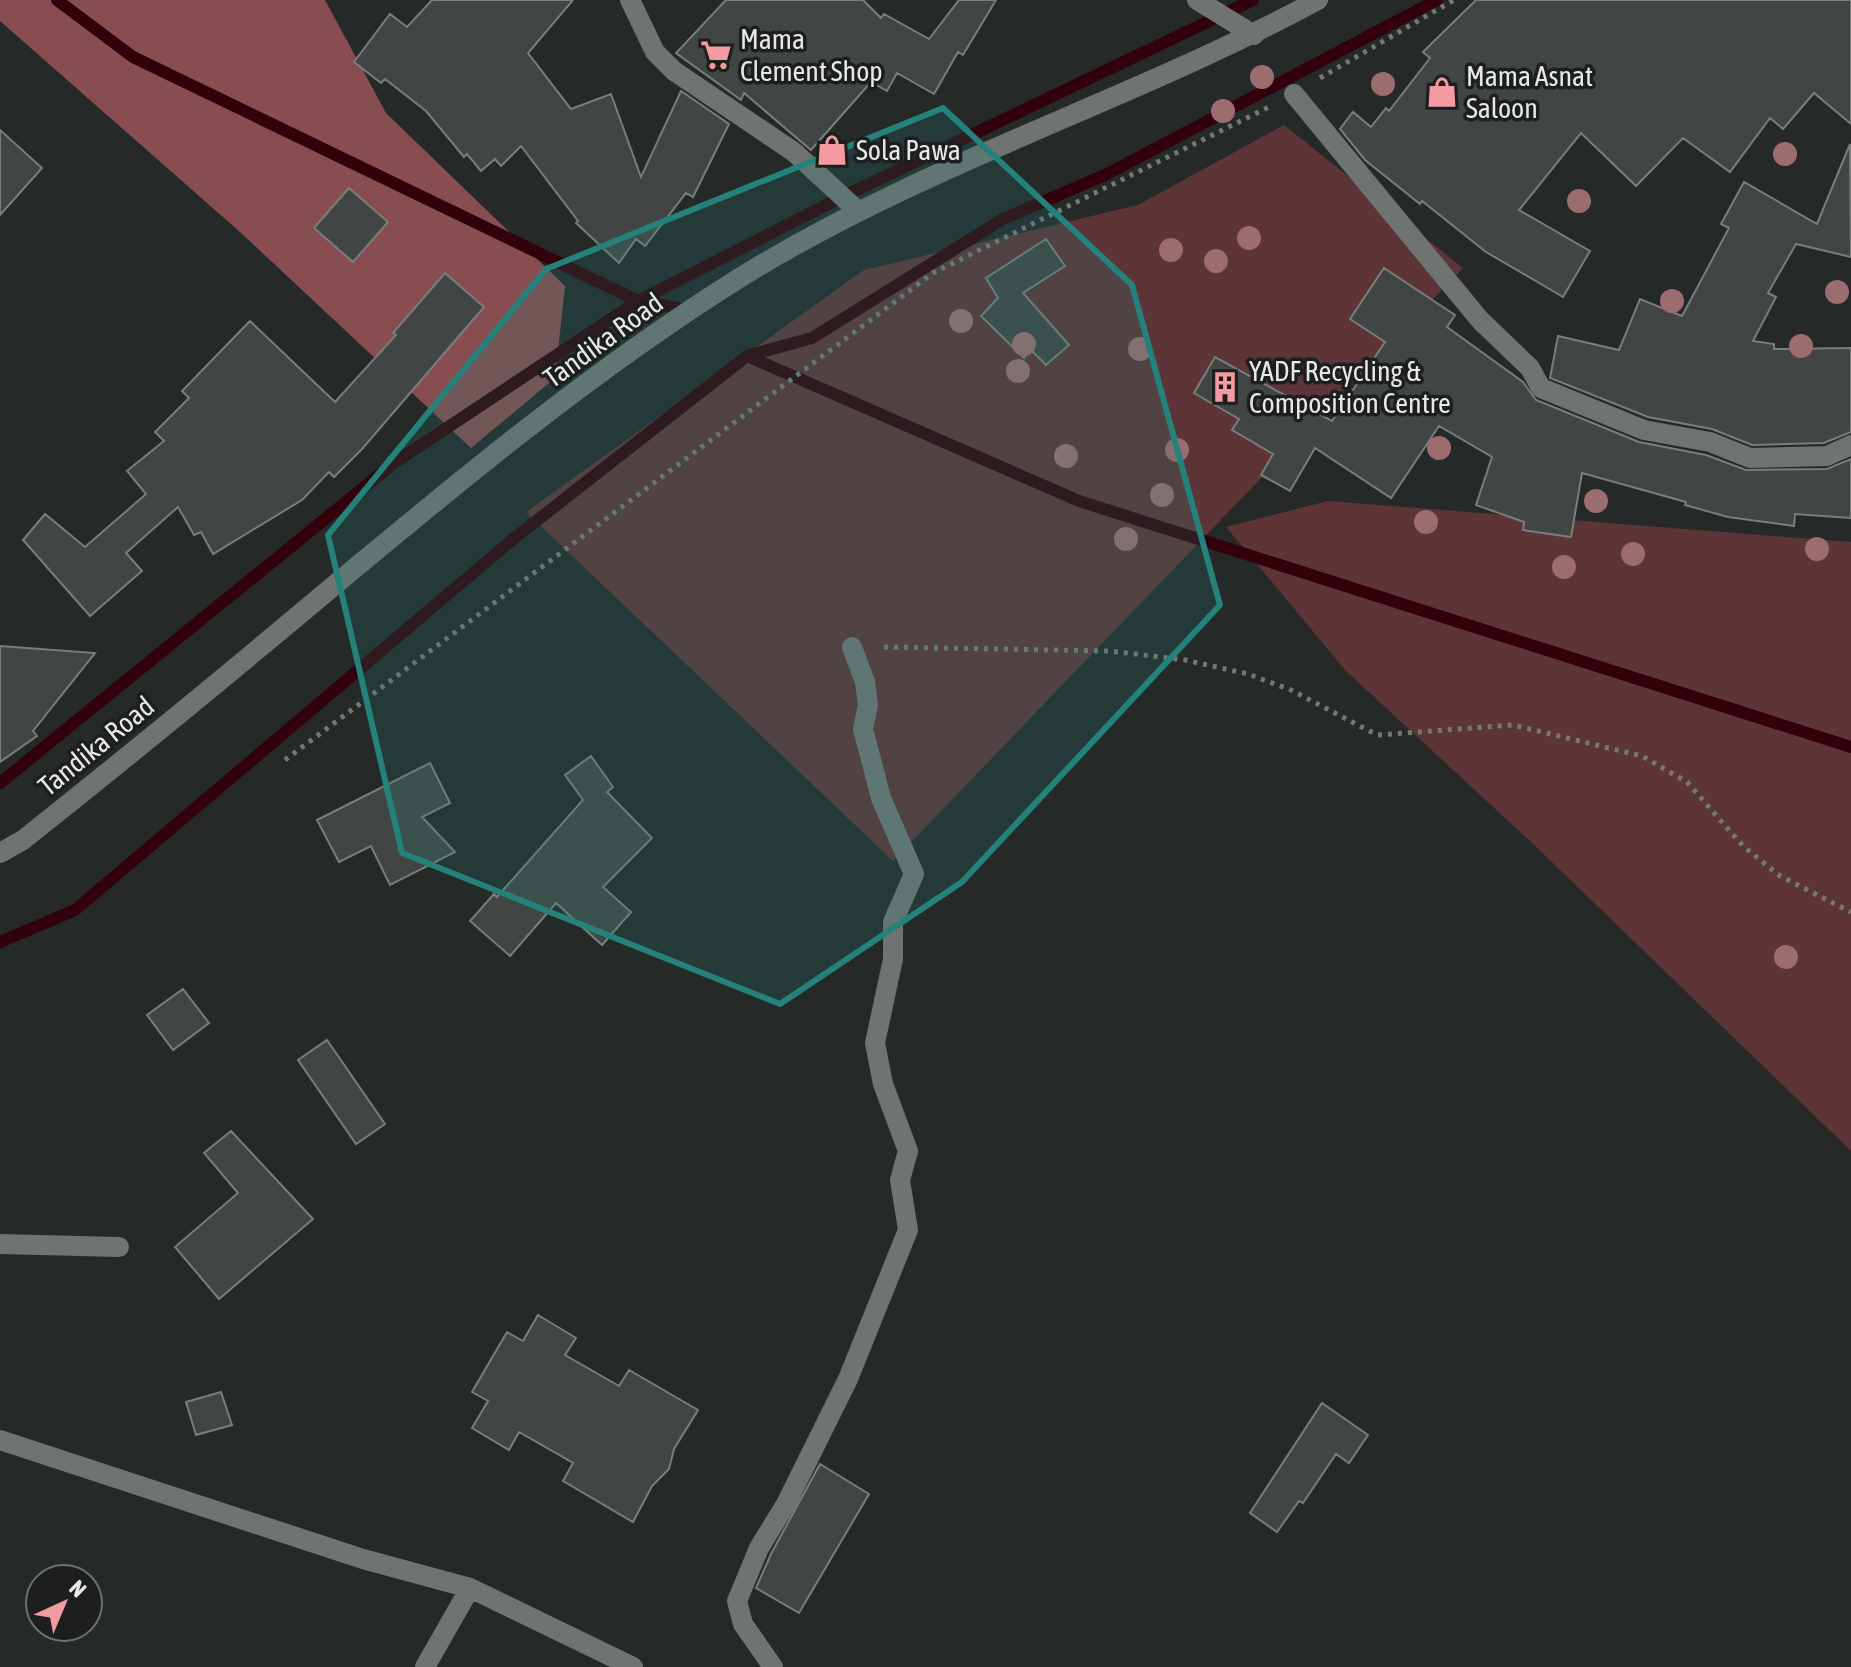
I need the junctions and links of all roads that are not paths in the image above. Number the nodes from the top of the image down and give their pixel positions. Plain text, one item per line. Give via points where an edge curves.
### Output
1 (630, 0) edge
2 (1197, 0) edge
3 (1318, 0) edge
4 (1254, 35) junction
5 (1294, 94) road end
6 (858, 211) junction
7 (1851, 445) edge
8 (852, 647) road end
9 (0, 853) edge
10 (0, 1244) edge
11 (119, 1247) dead end
12 (0, 1440) edge
13 (470, 1588) junction
14 (425, 1667) edge
15 (633, 1667) edge
16 (773, 1667) edge

1 - 6 street via 655,52 674,71 794,152
2 - 4 street
3 - 4 street, Tandika Road
4 - 6 street, Tandika Road
5 - 7 street via 1480,320 1530,368 1541,388 1644,430 1710,442 1750,458 1827,456
6 - 9 street, Tandika Road via 742,277 505,445 168,725
8 - 16 street via 865,682 863,729 881,798 914,874 893,922 893,959 875,1043 883,1084 907,1146 900,1180 908,1230 848,1379 737,1601 743,1624
10 - 11 street
12 - 13 street via 363,1559
13 - 14 street
13 - 15 street

